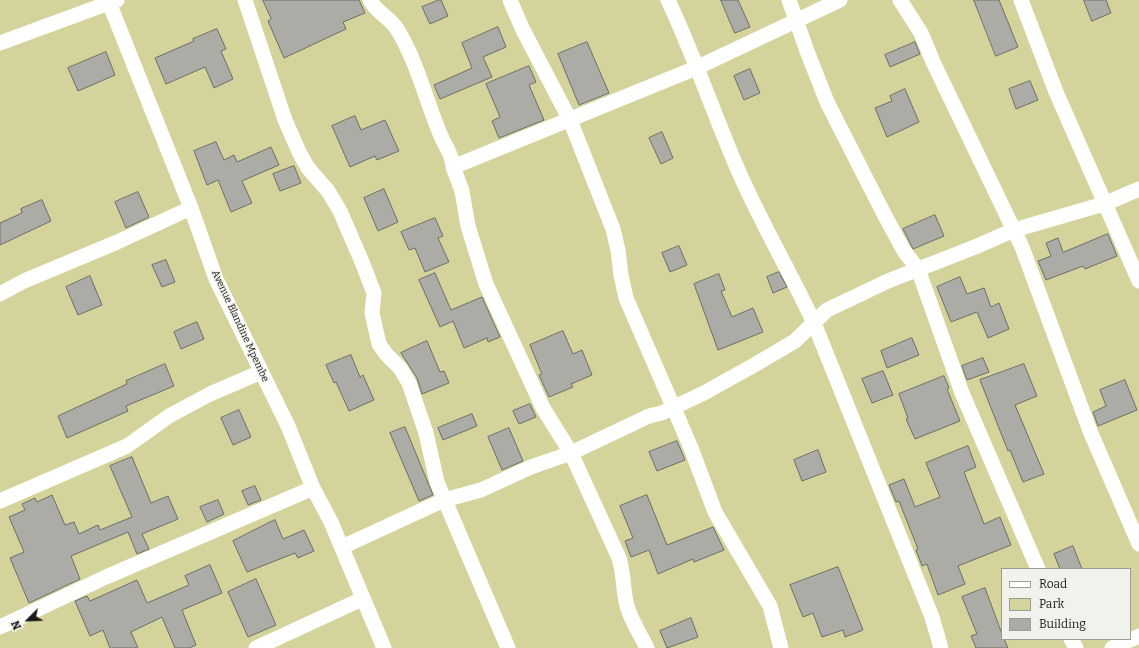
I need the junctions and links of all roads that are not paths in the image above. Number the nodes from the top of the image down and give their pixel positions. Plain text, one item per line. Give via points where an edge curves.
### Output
1 (245, 0) edge
2 (370, 0) edge
3 (510, 0) edge
4 (668, 0) edge
5 (789, 0) edge
6 (840, 0) edge
7 (900, 0) edge
8 (1021, 0) edge
9 (111, 1) edge
10 (795, 21) junction
11 (0, 43) edge
12 (696, 68) junction
13 (570, 120) junction
14 (453, 167) junction
15 (1139, 189) edge
16 (1104, 204) junction
17 (191, 208) junction
18 (1014, 230) junction
19 (918, 269) junction
20 (1139, 281) edge
21 (0, 294) edge
22 (814, 323) junction
23 (261, 372) junction
24 (673, 408) junction
25 (571, 453) junction
26 (313, 488) junction
27 (444, 500) junction
28 (0, 501) edge
29 (1139, 544) edge
30 (342, 547) junction
31 (1038, 568) edge
32 (362, 599) junction
33 (0, 627) edge
34 (1130, 640) edge
35 (256, 648) edge
36 (384, 648) edge
37 (508, 648) edge
38 (647, 648) edge
39 (781, 648) edge
40 (941, 648) edge
41 (1112, 648) edge

1 - 27 street via 285,120 300,154 340,211 370,282 374,293 372,313 380,344 400,368 408,383 426,433 437,482
2 - 14 street via 380,14 393,23 414,63 440,135 453,160
3 - 13 street
4 - 12 street
5 - 10 street
6 - 10 street
7 - 18 street via 921,33
8 - 16 street via 1056,92 1095,177
9 - 11 street
9 - 17 street, Avenue Blandine Mpembe
10 - 12 street
10 - 19 street via 827,102 852,153 904,251
12 - 13 street
12 - 22 street via 735,163
13 - 14 street
13 - 24 street via 613,229 626,298
14 - 25 street via 462,191 468,226 486,284 543,408
15 - 16 street
16 - 18 street
16 - 20 street
17 - 21 street via 24,281
17 - 23 street, Avenue Blandine Mpembe via 216,279
18 - 19 street
18 - 29 street via 1090,431
19 - 22 street via 827,310
19 - 31 street via 962,393
22 - 24 street via 795,341
22 - 40 street via 932,617
23 - 26 street, Avenue Blandine Mpembe via 288,426
23 - 28 street via 210,394 169,416 127,446
24 - 25 street via 649,416
24 - 39 street via 715,512 770,606
25 - 27 street via 531,467 481,490
25 - 38 street via 619,558 630,613
26 - 30 street, Avenue Blandine Mpembe
26 - 33 street via 106,577
27 - 30 street
27 - 37 street
30 - 32 street, Avenue Blandine Mpembe
32 - 35 street
32 - 36 street, Avenue Blandine Mpembe
34 - 41 street

